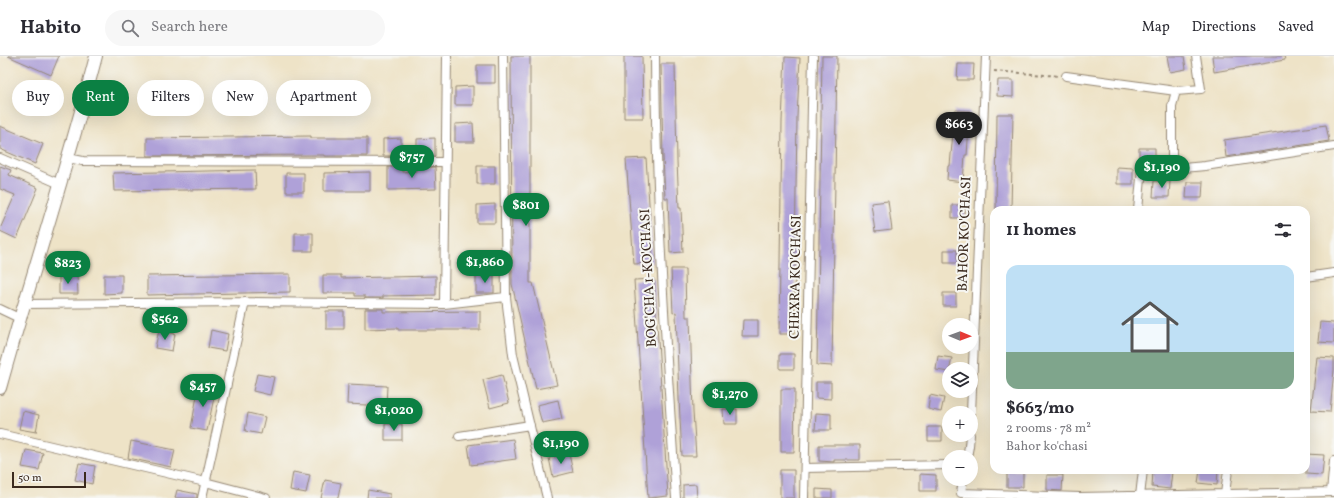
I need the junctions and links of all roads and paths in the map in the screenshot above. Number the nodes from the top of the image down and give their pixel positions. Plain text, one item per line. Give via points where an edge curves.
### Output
1 (447, 56) edge
2 (504, 56) edge
3 (654, 56) edge
4 (813, 56) edge
5 (986, 56) edge
6 (1196, 56) edge
7 (93, 57) edge
8 (985, 70) junction
9 (1066, 76) joint
10 (1176, 91) junction
11 (1334, 146) edge
12 (0, 158) edge
13 (68, 158) junction
14 (445, 162) junction
15 (1172, 169) junction
16 (60, 184) junction
17 (1138, 206) edge
18 (1334, 273) edge
19 (1310, 276) edge
20 (506, 297) junction
21 (245, 302) junction
22 (24, 304) junction
23 (444, 304) junction
24 (0, 310) edge
25 (19, 318) junction
26 (0, 388) edge
27 (971, 406) edge
28 (530, 425) junction
29 (0, 434) edge
30 (459, 436) dead end
31 (1334, 461) edge
32 (942, 465) edge
33 (805, 468) junction
34 (1143, 474) edge
35 (1228, 474) edge
36 (205, 482) junction
37 (962, 486) edge
38 (1332, 492) edge
39 (1225, 494) junction
40 (1140, 496) junction
41 (1080, 497) edge
42 (202, 498) edge
43 (266, 498) edge
44 (547, 498) edge
45 (676, 498) edge
46 (804, 498) edge

1 - 14 street
2 - 20 street
3 - 45 street, BOG'CHA 1-KO'CHASI via 666,349
4 - 33 street, CHEXRA KO'CHASI
5 - 8 street, BAHOR KO'CHASI
6 - 10 street via 1201,89
7 - 13 main road
8 - 9 path
8 - 27 street, BAHOR KO'CHASI
9 - 10 street
10 - 15 street via 1172,106
11 - 15 street
12 - 16 street
13 - 14 street via 91,161
13 - 16 main road
14 - 23 street
15 - 17 street via 1142,168
16 - 22 main road
18 - 19 street
20 - 23 street
20 - 28 street via 513,355
21 - 22 street
21 - 23 street
21 - 36 street
22 - 25 main road
24 - 25 street
25 - 26 main road
28 - 30 street
28 - 44 street
29 - 36 street
31 - 38 street
32 - 33 street
33 - 46 street, CHEXRA KO'CHASI
34 - 40 street
35 - 39 street
36 - 42 street
36 - 43 street
37 - 41 street via 961,493
38 - 39 street
39 - 40 street
40 - 41 street

